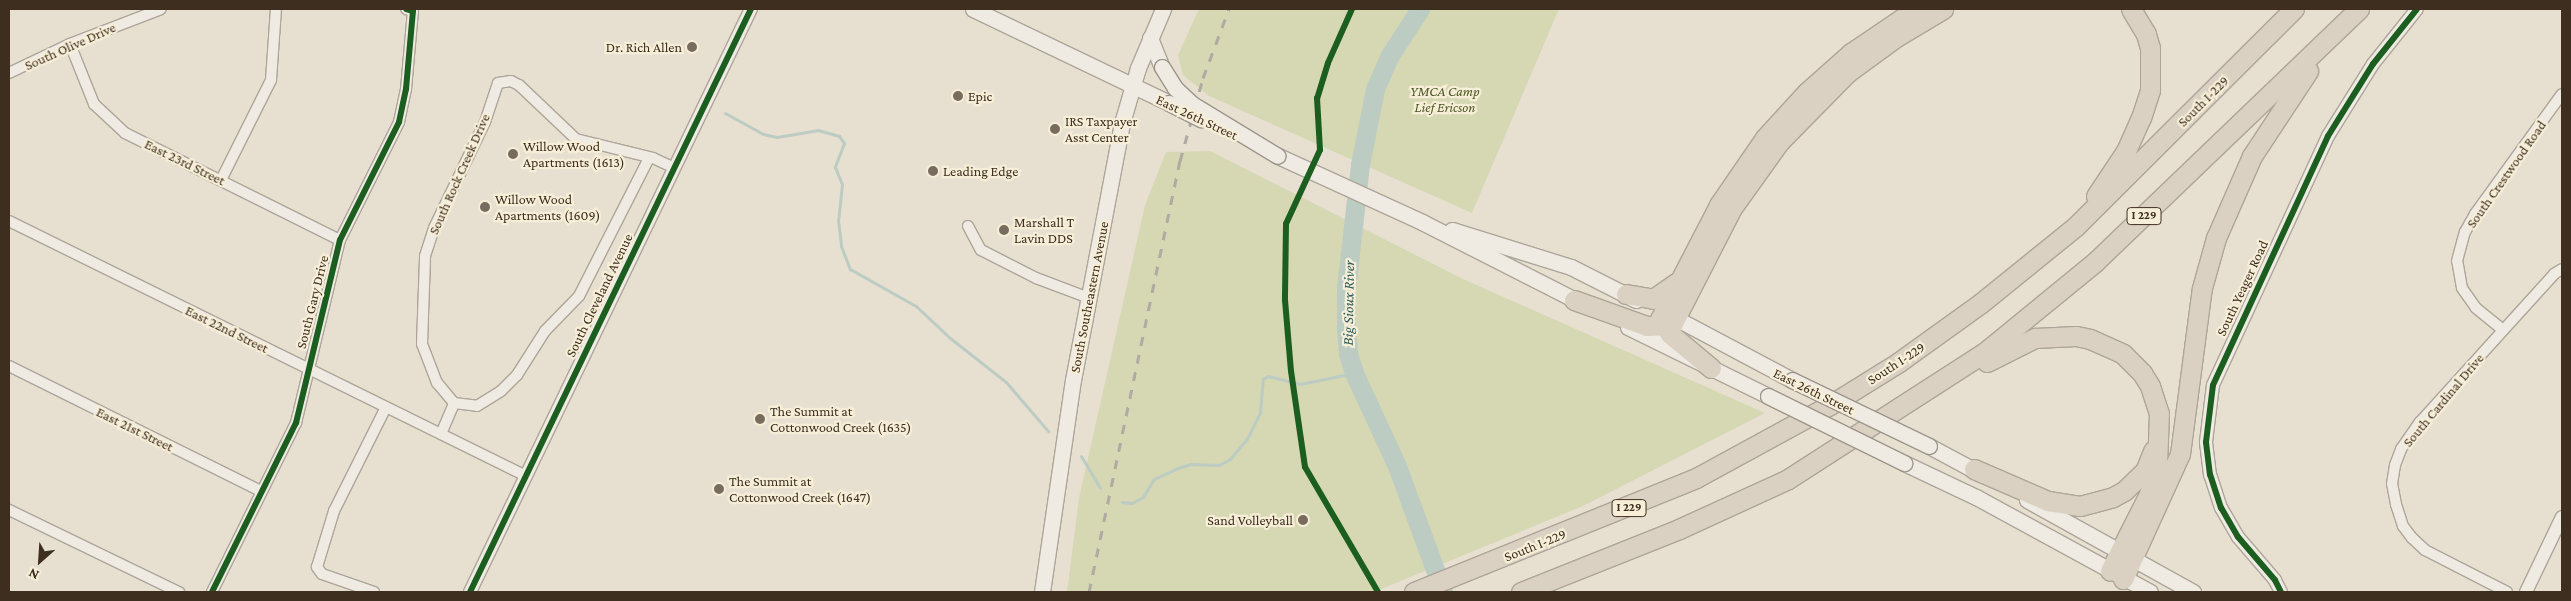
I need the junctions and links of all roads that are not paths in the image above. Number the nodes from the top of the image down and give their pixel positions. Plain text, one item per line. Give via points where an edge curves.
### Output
1 (160, 9) edge
2 (276, 9) edge
3 (751, 9) edge
4 (973, 9) edge
5 (1162, 9) edge
6 (1916, 9) edge
7 (1943, 9) edge
8 (2131, 9) edge
9 (2294, 9) edge
10 (2360, 9) edge
11 (2417, 9) edge
12 (409, 10) edge
13 (1150, 38) junction
14 (70, 44) junction
15 (9, 73) edge
16 (1132, 87) junction
17 (2562, 94) edge
18 (1278, 156) junction
19 (649, 158) junction
20 (674, 168) junction
21 (221, 180) junction
22 (9, 221) edge
23 (1422, 222) junction
24 (968, 226) dead end
25 (340, 240) junction
26 (2037, 259) junction
27 (2562, 269) edge
28 (1683, 274) junction
29 (1626, 294) junction
30 (1089, 298) junction
31 (1574, 300) junction
32 (1668, 319) junction
33 (2503, 330) junction
34 (9, 366) edge
35 (307, 368) junction
36 (1711, 368) junction
37 (1910, 402) junction
38 (454, 403) junction
39 (386, 408) junction
40 (2160, 426) junction
41 (441, 434) junction
42 (1974, 469) junction
43 (526, 476) junction
44 (261, 491) junction
45 (9, 510) edge
46 (2562, 517) edge
47 (2126, 556) junction
48 (2116, 575) junction
49 (1524, 591) edge
50 (178, 592) edge
51 (212, 592) edge
52 (374, 592) edge
53 (470, 592) edge
54 (1042, 592) edge
55 (1414, 592) edge
56 (2150, 592) edge
57 (2193, 592) edge
58 (2282, 592) edge
59 (2506, 592) edge
60 (2526, 592) edge

1 - 14 street, South Olive Drive
2 - 21 street via 270,80
3 - 20 street, South Cleveland Avenue
4 - 16 main road, East 26th Street
5 - 13 main road, South Southeastern Avenue
6 - 28 highway via 1851,53 1786,114 1747,162 1718,205
7 - 32 highway via 1896,37 1848,72 1780,141 1732,208
8 - 26 highway via 2146,34 2152,64 2150,90 2141,118 2103,186
9 - 26 highway, South I-229 / I 229 via 2122,182
10 - 37 highway, I 229 via 2095,262 1985,352
10 - 47 highway via 2286,101 2252,156 2227,210 2202,288 2180,454
11 - 58 street, South Yeager Road via 2369,70 2328,136 2213,385 2206,442 2210,475 2220,508 2238,537
12 - 25 street, South Gary Drive via 406,89 398,122
13 - 16 main road, South Southeastern Avenue
13 - 18 main road, bridge via 1175,88 1192,104
14 - 15 street, South Olive Drive
14 - 21 street, East 23rd Street via 94,104 108,120 125,133
16 - 18 main road, East 26th Street, bridge
16 - 30 main road, South Southeastern Avenue
17 - 33 street, South Crestwood Road via 2475,214 2465,232 2457,261 2462,288 2476,308
18 - 23 main road, East 26th Street
19 - 20 street, South Rock Creek Drive
19 - 38 street via 587,285 545,331 517,375 482,404
19 - 38 street, South Rock Creek Drive via 576,139 519,85 511,81 498,83 485,122 424,256 422,344 437,383
20 - 43 street, South Cleveland Avenue
21 - 25 street, East 23rd Street
22 - 35 street, East 22nd Street
23 - 29 main road, East 26th Street via 1526,251
23 - 31 main road, East 26th Street
24 - 30 street via 981,250 1036,278
25 - 35 street, South Gary Drive
26 - 55 highway, South I-229 / I 229 via 1899,362 1742,455 1659,495
27 - 33 street, South Cardinal Drive
28 - 29 highway via 1671,288 1653,299
28 - 32 highway
29 - 32 main road, East 26th Street
30 - 54 main road, South Southeastern Avenue
31 - 32 highway via 1647,326
31 - 36 main road, East 26th Street
32 - 36 highway
32 - 42 main road, East 26th Street, bridge
33 - 59 street, South Cardinal Drive via 2411,435 2398,457 2392,484 2404,526 2425,550
34 - 44 street, East 21st Street
35 - 39 street, East 22nd Street
35 - 44 street, South Gary Drive via 296,422
36 - 48 main road, East 26th Street, bridge via 1976,497
37 - 40 highway via 2035,338 2076,336 2107,346 2134,363 2150,386
37 - 49 highway, I 229 via 1788,479 1679,529
38 - 41 street
39 - 41 street, East 22nd Street
39 - 52 street via 334,511 317,567 322,574
40 - 42 highway via 2151,458 2137,480 2113,497 2089,506 2048,501
40 - 47 highway via 2154,480
41 - 43 street, East 22nd Street
42 - 47 main road, East 26th Street
43 - 53 street, South Cleveland Avenue
44 - 51 street, South Gary Drive
45 - 50 street
46 - 60 street
47 - 48 highway
47 - 57 main road, East 26th Street
48 - 56 main road, East 26th Street

